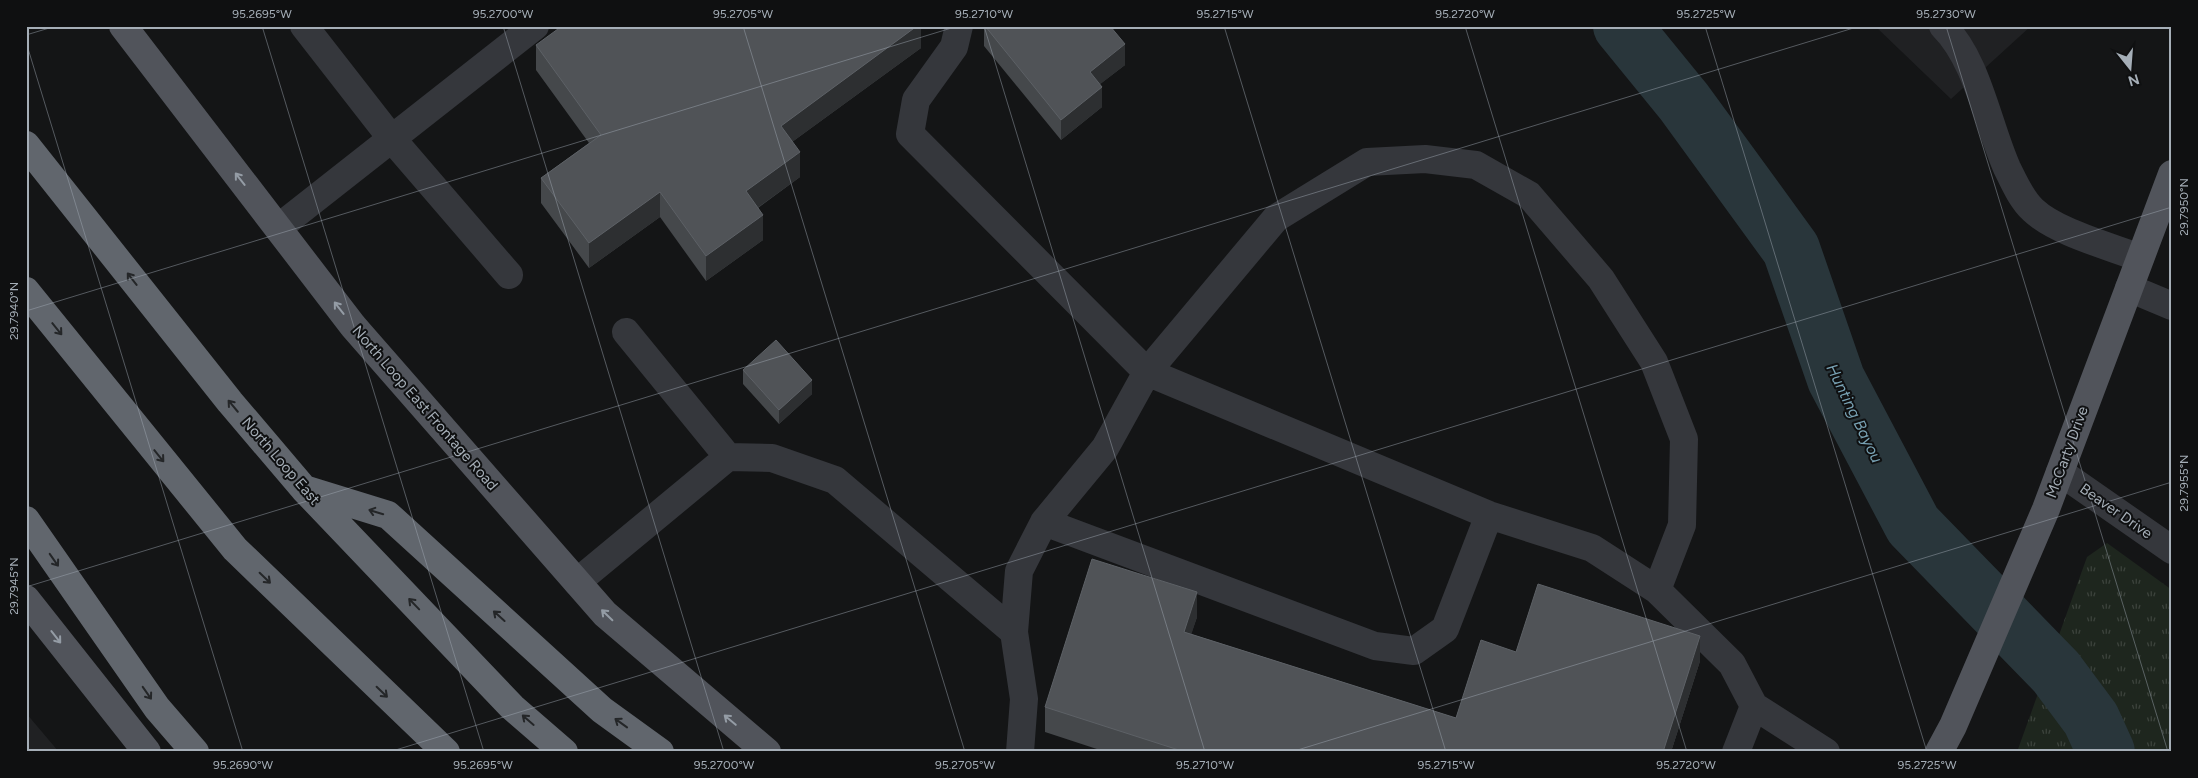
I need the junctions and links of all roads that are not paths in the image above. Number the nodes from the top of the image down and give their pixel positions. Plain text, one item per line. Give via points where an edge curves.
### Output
1 (123, 26) edge
2 (304, 26) edge
3 (535, 26) edge
4 (959, 26) edge
5 (1952, 29) edge
6 (392, 139) junction
7 (26, 145) edge
8 (2172, 174) edge
9 (278, 228) junction
10 (2140, 258) junction
11 (509, 275) dead end
12 (2129, 288) junction
13 (26, 292) edge
14 (2172, 306) edge
15 (626, 332) dead end
16 (1147, 372) junction
17 (728, 457) junction
18 (2060, 472) junction
19 (304, 489) junction
20 (1489, 515) junction
21 (26, 520) edge
22 (1044, 522) junction
23 (2172, 550) edge
24 (577, 582) junction
25 (1657, 590) junction
26 (26, 598) edge
27 (1014, 632) junction
28 (1754, 706) junction
29 (1951, 739) edge
30 (136, 748) edge
31 (195, 752) edge
32 (446, 752) edge
33 (564, 752) edge
34 (660, 752) edge
35 (768, 752) edge
36 (1020, 752) edge
37 (1736, 752) edge
38 (1826, 752) edge
39 (1939, 752) edge

9 -> 1 main road, North Loop East Frontage Road
2 - 6 street
3 - 6 street
4 - 16 street via 954,47 916,100 910,134
5 - 10 street via 1969,64 1996,143 2015,186 2032,210 2054,225
6 - 9 street
6 - 11 street
19 -> 7 highway, North Loop East via 230,402
8 - 10 main road, McCarty Drive
24 -> 9 main road, North Loop East Frontage Road via 353,326
10 - 12 main road, McCarty Drive
12 - 14 street
12 - 18 main road, McCarty Drive
13 -> 32 highway via 235,549
15 - 17 street
16 - 20 street
16 - 22 street via 1105,448
16 - 25 street via 1276,218 1367,162 1425,159 1476,165 1529,195 1601,279 1654,362 1684,439 1682,524
17 - 24 street
17 - 27 street via 772,458 835,480
18 - 23 street, Beaver Drive
18 - 29 main road, McCarty Drive
33 -> 19 highway, North Loop East via 512,707
34 -> 19 highway via 602,710 388,515
20 - 22 street via 1445,629 1414,651 1375,646
20 - 25 street via 1592,548
21 -> 31 highway via 157,708
22 - 27 street via 1019,571
35 -> 24 main road, North Loop East Frontage Road via 605,614
25 - 28 street via 1732,664
26 -> 30 main road
27 - 36 street via 1024,699
28 - 37 street
28 - 38 street
29 - 39 main road, McCarty Drive

